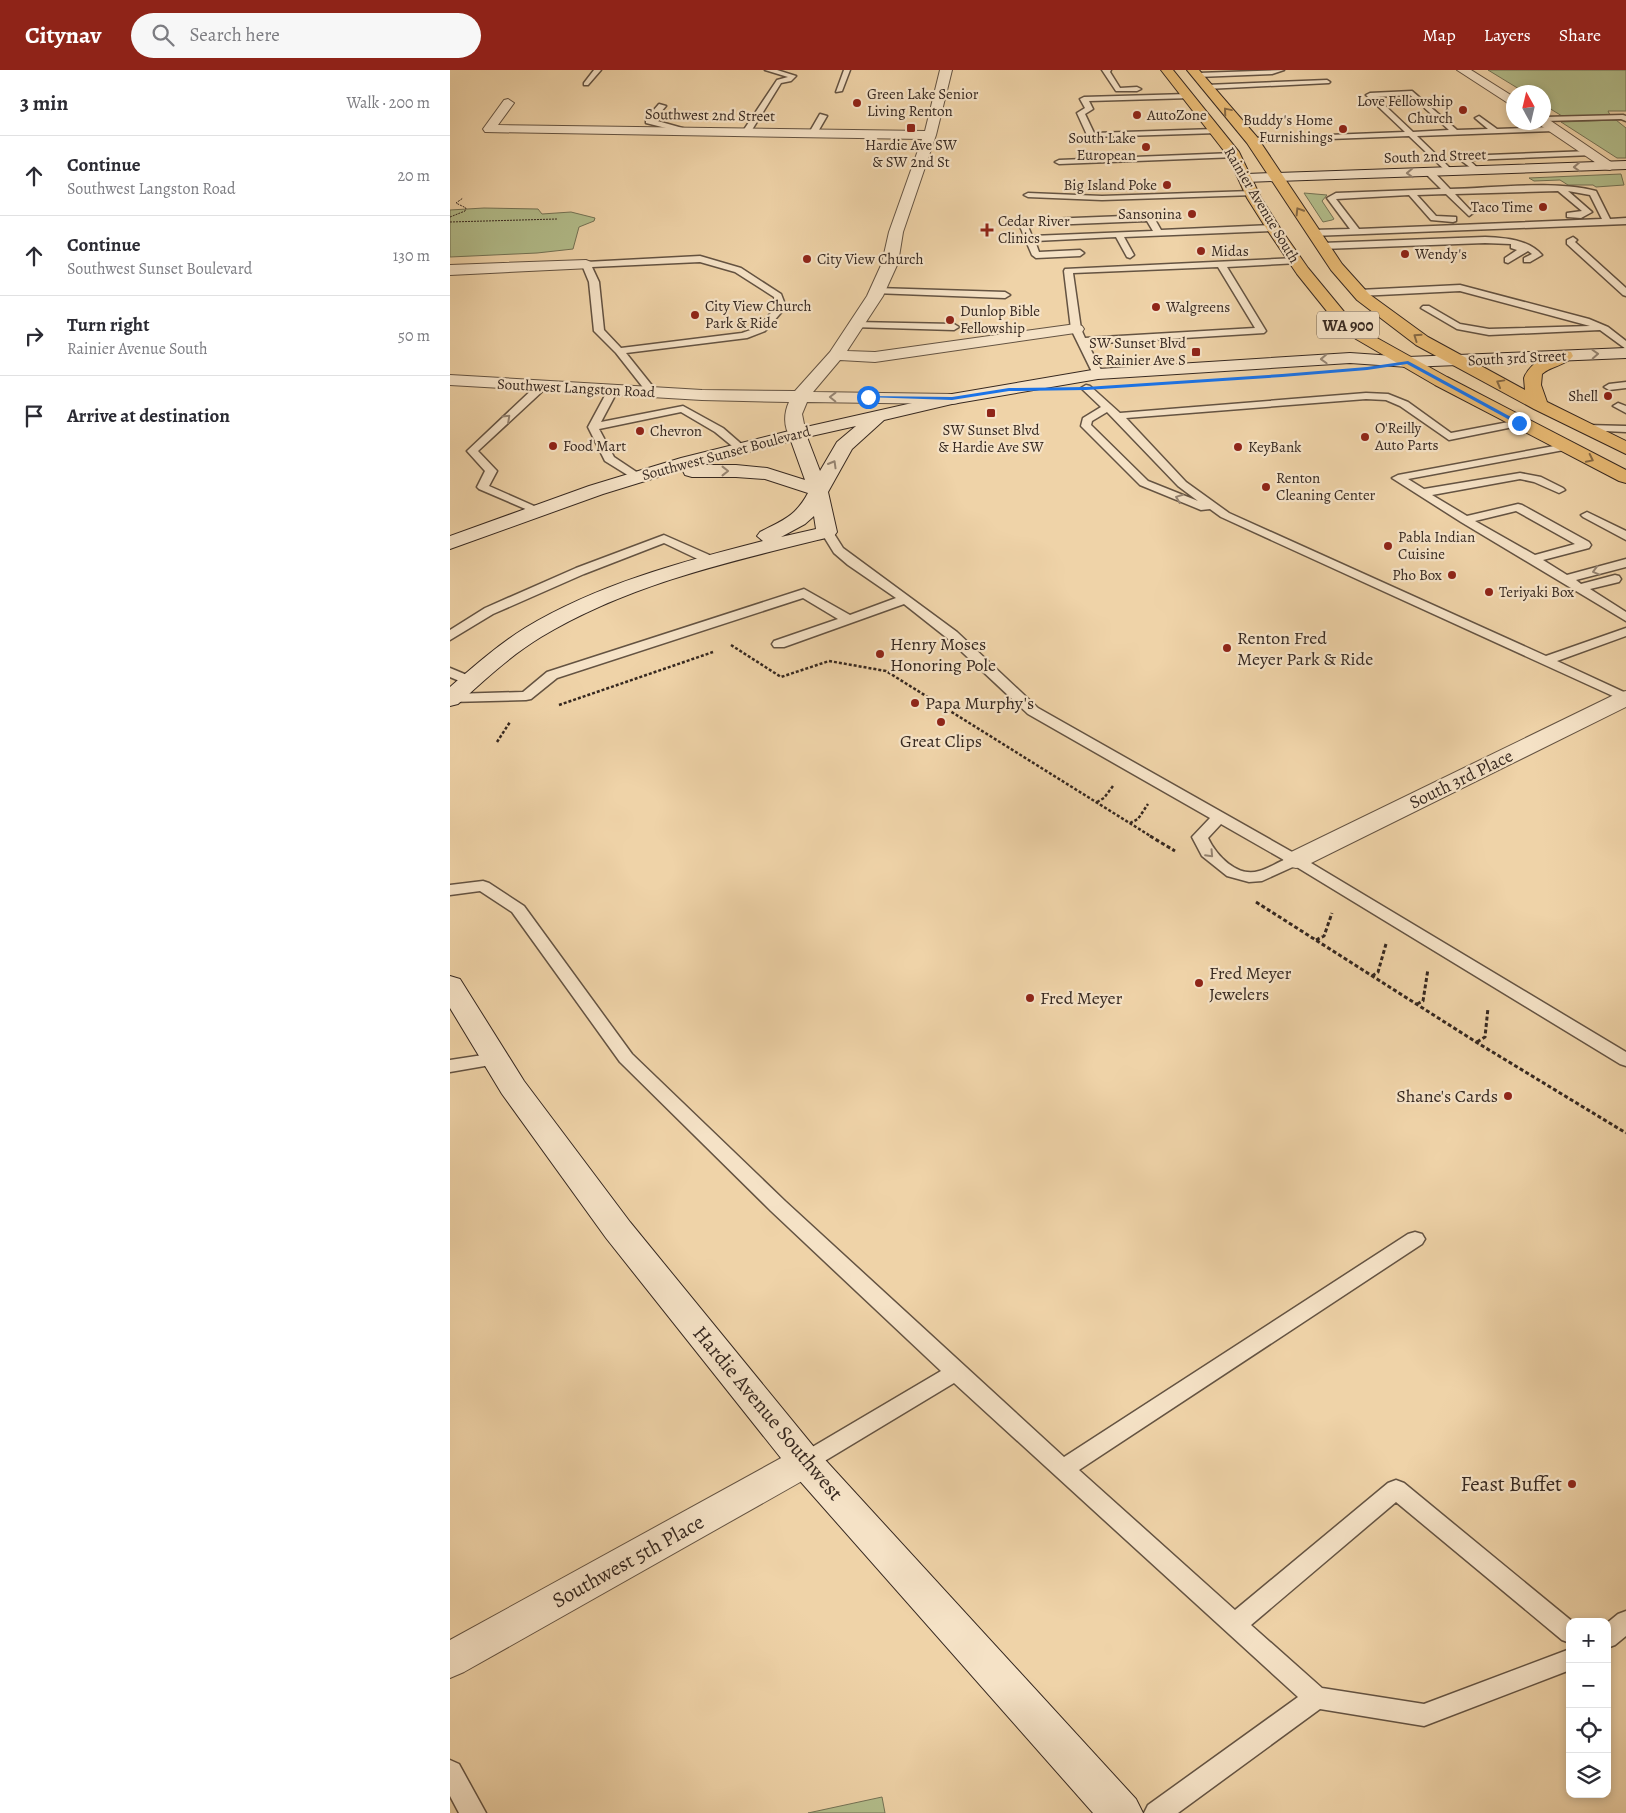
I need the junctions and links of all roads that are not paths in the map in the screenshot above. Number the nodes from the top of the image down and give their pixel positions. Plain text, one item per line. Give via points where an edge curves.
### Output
1 (598, 70) edge
2 (768, 70) edge
3 (847, 70) edge
4 (946, 70) edge
5 (1108, 70) edge
6 (1166, 70) edge
7 (1281, 70) edge
8 (1463, 70) edge
9 (1195, 72) edge
10 (1328, 82) dead end
11 (586, 84) dead end
12 (1206, 87) junction
13 (1155, 89) dead end
14 (838, 91) dead end
15 (1181, 91) junction
16 (1506, 98) edge
17 (508, 103) dead end
18 (662, 106) dead end
19 (823, 116) dead end
20 (1479, 118) dead end
21 (1626, 119) edge
22 (1551, 124) edge
23 (1551, 127) edge
24 (683, 130) junction
25 (1506, 130) edge
26 (747, 131) junction
27 (1216, 131) junction
28 (1495, 131) junction
29 (814, 133) junction
30 (1456, 133) junction
31 (1411, 134) junction
32 (930, 135) junction
33 (1252, 140) junction
34 (1530, 149) dead end
35 (1590, 153) junction
36 (1234, 155) junction
37 (1537, 155) junction
38 (1059, 162) dead end
39 (1626, 165) edge
40 (1610, 166) junction
41 (1553, 168) junction
42 (1476, 170) junction
43 (1429, 172) junction
44 (1448, 172) junction
45 (1278, 177) junction
46 (1246, 178) junction
47 (1560, 188) junction
48 (1449, 191) junction
49 (1252, 192) junction
50 (1411, 193) junction
51 (1028, 195) dead end
52 (1469, 213) dead end
53 (1626, 221) edge
54 (1016, 222) dead end
55 (1048, 222) dead end
56 (1607, 222) junction
57 (1273, 228) junction
58 (1356, 231) junction
59 (1158, 233) junction
60 (1312, 233) junction
61 (1119, 235) junction
62 (1026, 239) junction
63 (1573, 240) dead end
64 (1323, 247) junction
65 (1080, 253) dead end
66 (1130, 255) dead end
67 (1508, 260) dead end
68 (1527, 260) dead end
69 (1296, 261) junction
70 (586, 265) junction
71 (1221, 265) junction
72 (450, 270) edge
73 (877, 291) junction
74 (1359, 293) junction
75 (1626, 293) edge
76 (1005, 295) dead end
77 (1426, 308) dead end
78 (855, 325) junction
79 (954, 328) dead end
80 (1605, 329) junction
81 (1078, 335) junction
82 (1626, 346) edge
83 (619, 351) junction
84 (1626, 353) edge
85 (836, 355) junction
86 (1565, 356) junction
87 (1459, 360) junction
88 (1408, 362) junction
89 (1098, 374) junction
90 (450, 380) edge
91 (1626, 385) edge
92 (542, 386) junction
93 (1609, 387) dead end
94 (1086, 388) junction
95 (613, 390) junction
96 (1009, 390) junction
97 (652, 392) junction
98 (702, 395) junction
99 (800, 396) junction
100 (952, 399) junction
101 (1540, 405) junction
102 (1112, 412) junction
103 (793, 414) junction
104 (881, 414) junction
105 (1519, 423) junction
106 (594, 427) junction
107 (1586, 428) junction
108 (1626, 429) edge
109 (797, 434) junction
110 (1565, 447) junction
111 (741, 448) junction
112 (1626, 448) edge
113 (659, 470) junction
114 (1626, 476) edge
115 (638, 477) junction
116 (818, 490) junction
117 (1559, 490) dead end
118 (1546, 493) dead end
119 (1427, 496) junction
120 (537, 511) junction
121 (1601, 512) dead end
122 (1587, 515) dead end
123 (1225, 516) junction
124 (1464, 520) junction
125 (1626, 525) edge
126 (827, 532) junction
127 (1626, 536) edge
128 (450, 543) edge
129 (1533, 559) junction
130 (710, 560) junction
131 (1626, 563) edge
132 (1566, 579) junction
133 (1615, 579) dead end
134 (1580, 588) junction
135 (906, 599) junction
136 (1626, 617) edge
137 (848, 619) junction
138 (1626, 632) edge
139 (450, 636) edge
140 (779, 644) dead end
141 (1545, 661) junction
142 (459, 677) edge
143 (451, 698) edge
144 (1626, 698) edge
145 (1219, 817) junction
146 (1296, 860) junction
147 (450, 890) edge
148 (450, 985) edge
149 (496, 1059) junction
150 (1626, 1060) edge
151 (450, 1066) edge
152 (1415, 1239) dead end
153 (956, 1372) junction
154 (805, 1462) junction
155 (1063, 1469) junction
156 (1626, 1621) edge
157 (1234, 1625) junction
158 (1566, 1630) edge
159 (1611, 1634) edge
160 (450, 1660) edge
161 (1566, 1661) edge
162 (1316, 1698) junction
163 (450, 1772) edge
164 (473, 1813) edge
165 (1121, 1813) edge
166 (1157, 1813) edge

1 - 11 lane
2 - 26 lane via 793,76 779,81
3 - 14 lane
4 - 32 street
5 - 13 lane via 1105,70 1118,90
6 - 15 main road, Rainier Avenue South
7 - 9 lane
8 - 16 street
9 - 12 main road, Rainier Avenue South
10 - 12 lane
33 -> 12 main road, Rainier Avenue South
15 - 27 main road, Rainier Avenue South
15 - 27 lane via 1084,99 1089,109 1081,113 1091,135
17 - 24 street, Southwest 2nd Street via 489,129
18 - 24 lane via 649,121
19 - 29 lane
20 - 28 lane
21 - 22 lane
23 - 35 street
24 - 26 street, Southwest 2nd Street
25 - 28 lane
26 - 29 street, Southwest 2nd Street
27 - 36 main road, Rainier Avenue South
28 - 30 lane
29 - 32 street, Southwest 2nd Street
30 - 31 lane
30 - 31 lane via 1412,93 1370,95
31 - 33 lane
31 - 44 lane
32 - 73 street via 896,232 890,263
33 - 45 main road, Rainier Avenue South
34 - 37 lane
35 - 37 lane
35 - 40 street
36 - 38 lane
36 - 46 main road, Rainier Avenue South
37 - 41 lane
37 - 42 lane via 1462,158
39 - 40 street, South 2nd Street
40 -> 41 street, South 2nd Street
41 - 42 street, South 2nd Street
42 - 44 street, South 2nd Street
43 - 44 street, South 2nd Street
43 -> 45 street, South 2nd Street
43 - 48 lane
45 - 46 street, South 2nd Street
60 -> 45 main road, Rainier Avenue South
46 - 49 main road, Rainier Avenue South / WA 900
47 - 48 lane
47 - 50 lane via 1588,212 1581,215 1442,220 1434,218
47 - 56 lane via 1593,193
48 - 50 lane
48 - 52 lane
49 - 51 lane via 1102,198
49 - 57 main road, Rainier Avenue South / WA 900
50 - 58 lane via 1331,198
53 - 56 lane
54 - 62 lane via 1022,221
55 - 59 lane via 1150,218
56 - 58 lane
57 - 59 lane
57 - 69 main road, Rainier Avenue South / WA 900
58 - 60 lane
59 - 61 lane
60 - 64 main road, Rainier Avenue South
61 - 62 lane
61 - 66 lane
62 - 65 lane via 1032,255
63 - 75 lane via 1570,242
64 - 67 lane via 1503,244 1524,250
64 - 68 lane via 1511,241 1528,245 1538,254
64 - 74 main road, Rainier Avenue South
69 - 71 lane
69 - 88 main road, Rainier Avenue South / WA 900 via 1344,322
70 - 72 street
70 - 83 lane via 594,282 599,331
70 - 83 lane via 700,258 738,270 778,296 781,307 762,329 744,336
71 - 81 lane via 1068,271
71 - 81 lane via 1261,331
73 - 76 lane
73 - 78 street
74 - 80 lane via 1460,288 1586,321
87 -> 74 main road, Rainier Avenue South via 1422,341
77 - 80 lane via 1457,326 1482,331
78 - 79 lane
78 - 85 street
80 - 82 lane
81 - 85 street via 875,357
81 - 89 lane
83 - 97 lane
86 -> 84 street, South 3rd Street / WA 900
85 - 99 street
86 - 87 street, South 3rd Street / WA 900
86 - 101 main road via 1545,363 1531,378
87 - 88 street, South 3rd Street / WA 900
101 -> 87 main road, Rainier Avenue South
88 -> 89 street, Southwest Sunset Boulevard / WA 900 via 1350,358
88 - 94 street, Southwest Sunset Boulevard / WA 900 via 1361,369
88 - 105 main road, Rainier Avenue South
89 - 96 street, Southwest Sunset Boulevard / WA 900
90 - 92 street, Southwest Langston Road
91 - 93 lane
92 - 95 street, Southwest Langston Road
120 -> 92 lane via 483,487 491,471 472,451
94 - 96 street, Southwest Sunset Boulevard / WA 900
94 - 102 lane
95 - 97 street, Southwest Langston Road
95 - 106 lane
96 - 100 street, Southwest Sunset Boulevard / WA 900
97 - 98 street, Southwest Langston Road
98 - 99 street, Southwest Langston Road
98 - 103 street, Southwest Langston Road
100 -> 99 street, Southwest Langston Road
99 - 103 street
100 - 104 street, Southwest Sunset Boulevard / WA 900
101 - 107 main road, Rainier Avenue South
102 - 105 lane via 1366,396 1388,397 1404,404 1448,437
102 - 123 lane via 1182,484
123 -> 102 lane via 1144,483 1086,426 1087,420
103 - 109 street
104 - 109 street, Southwest Sunset Boulevard / WA 900
116 -> 104 street via 844,446
105 - 110 main road, Rainier Avenue South
106 - 111 lane via 683,409 719,430
106 - 115 lane via 609,459
107 - 108 lane
107 - 112 main road, Rainier Avenue South
109 - 111 street, Southwest Sunset Boulevard / WA 900
109 - 116 street
110 -> 114 main road, Rainier Avenue South
110 - 119 lane via 1398,478
111 - 113 street, Southwest Sunset Boulevard / WA 900
113 - 115 street, Southwest Sunset Boulevard / WA 900
113 -> 116 street via 752,472
115 - 120 street, Southwest Sunset Boulevard / WA 900
116 - 126 street
116 - 130 street via 808,510 798,520
117 - 119 lane via 1537,479 1520,476
118 - 119 lane via 1524,482
119 - 124 lane
120 - 128 street, Southwest Sunset Boulevard / WA 900
121 - 125 lane
122 - 127 lane
123 - 141 lane
124 - 129 lane
124 - 129 lane via 1518,507 1585,545
126 - 130 street
126 - 135 lane via 838,550 852,562
129 - 132 lane
130 - 139 lane via 664,539 580,571 497,608
130 - 142 street via 629,586 564,616 492,661
131 -> 132 lane
132 - 134 lane
133 - 134 lane
134 - 136 lane
135 - 137 lane
135 - 145 lane via 952,635 1033,711
137 - 140 lane
137 - 143 lane via 804,593 552,675 526,696
138 - 141 lane
141 - 144 lane
142 - 143 street
144 - 146 street, South 3rd Place
145 - 146 lane
145 -> 146 lane via 1200,837 1207,853 1232,873 1262,876
146 - 150 lane
147 - 153 lane via 483,886 518,909 626,1058
148 - 149 street, Hardie Avenue Southwest
149 - 151 lane
149 - 154 street, Hardie Avenue Southwest via 618,1230
152 - 155 lane
153 - 154 lane
153 - 155 lane
154 - 160 street, Southwest 5th Place
154 - 165 street, Hardie Avenue Southwest
155 - 157 lane
156 - 159 lane
157 - 158 lane via 1396,1489
157 - 162 lane
161 - 162 lane via 1424,1714
162 - 166 lane
163 - 164 lane

